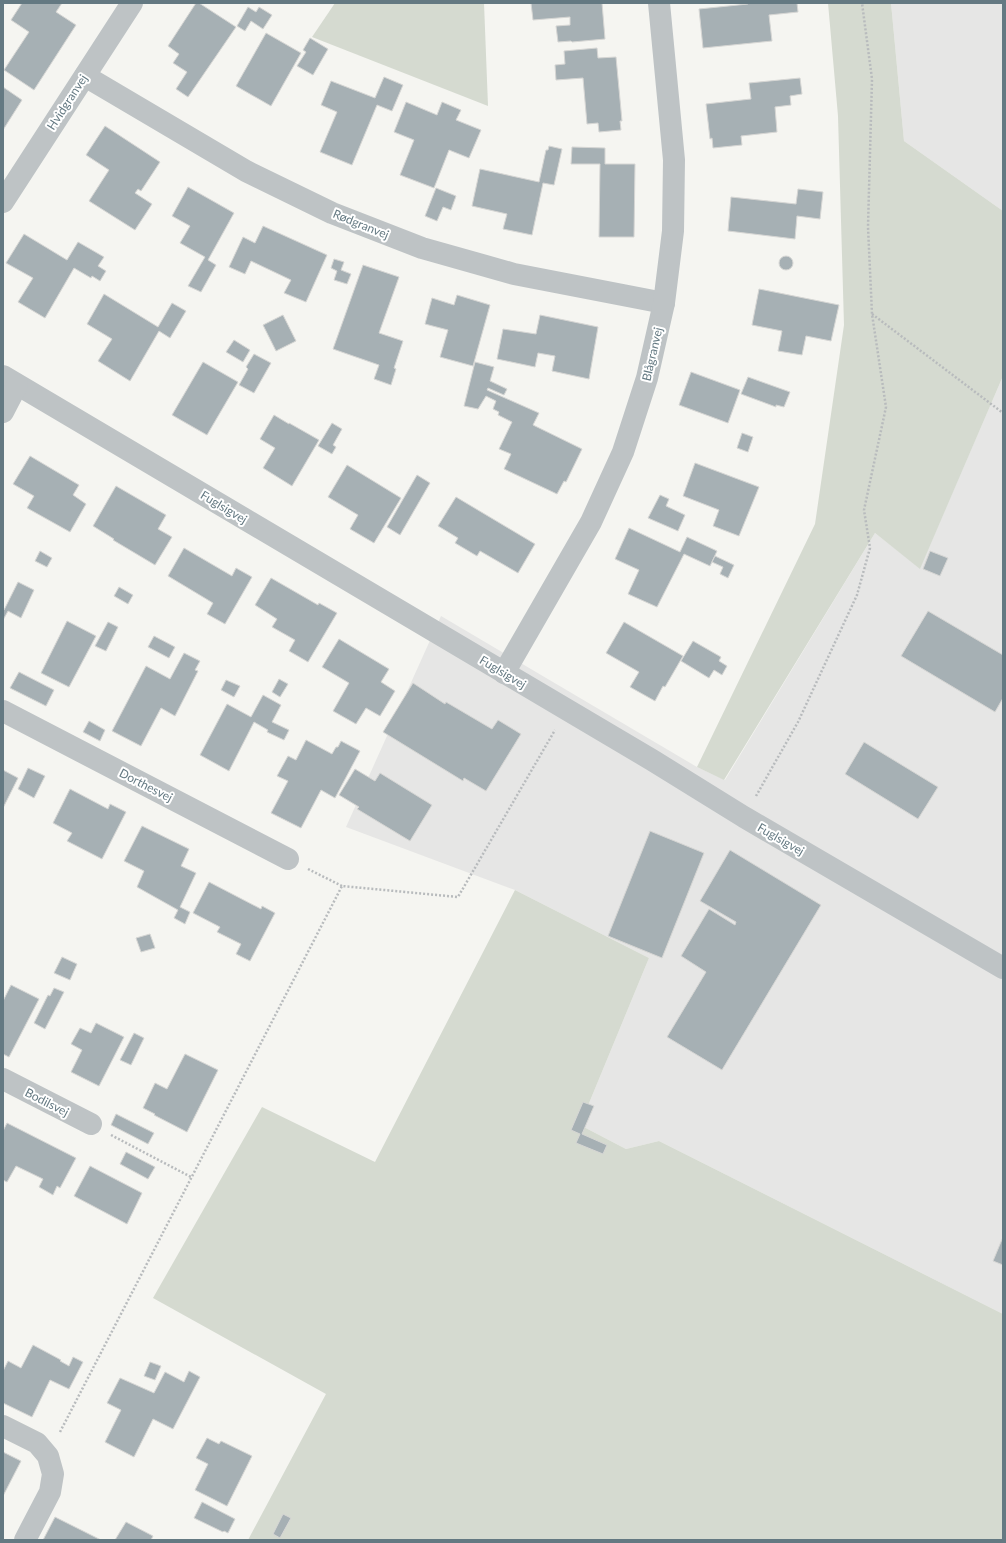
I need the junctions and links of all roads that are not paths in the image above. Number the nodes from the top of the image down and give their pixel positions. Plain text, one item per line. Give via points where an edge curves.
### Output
1 (132, 3) edge
2 (659, 3) edge
3 (85, 76) junction
4 (3, 202) edge
5 (664, 303) junction
6 (10, 380) edge
7 (3, 412) edge
8 (504, 673) junction
9 (3, 711) edge
10 (288, 859) road end
11 (1003, 968) edge
12 (3, 1079) edge
13 (91, 1124) road end
14 (3, 1426) edge
15 (25, 1540) edge

1 - 3 street, Hvidgranvej
2 - 5 street, Blågranvej via 674,160 673,232
3 - 4 street, Hvidgranvej
3 - 5 street, Rødgranvej via 246,171 332,213 422,248 514,274
5 - 8 street, Blågranvej via 647,378 623,452 591,522
6 - 7 street
6 - 8 street, Fuglsigvej
8 - 11 street, Fuglsigvej
9 - 10 street, Dorthesvej
12 - 13 street, Bodilsvej
14 - 15 street via 37,1443 48,1456 53,1474 50,1492

